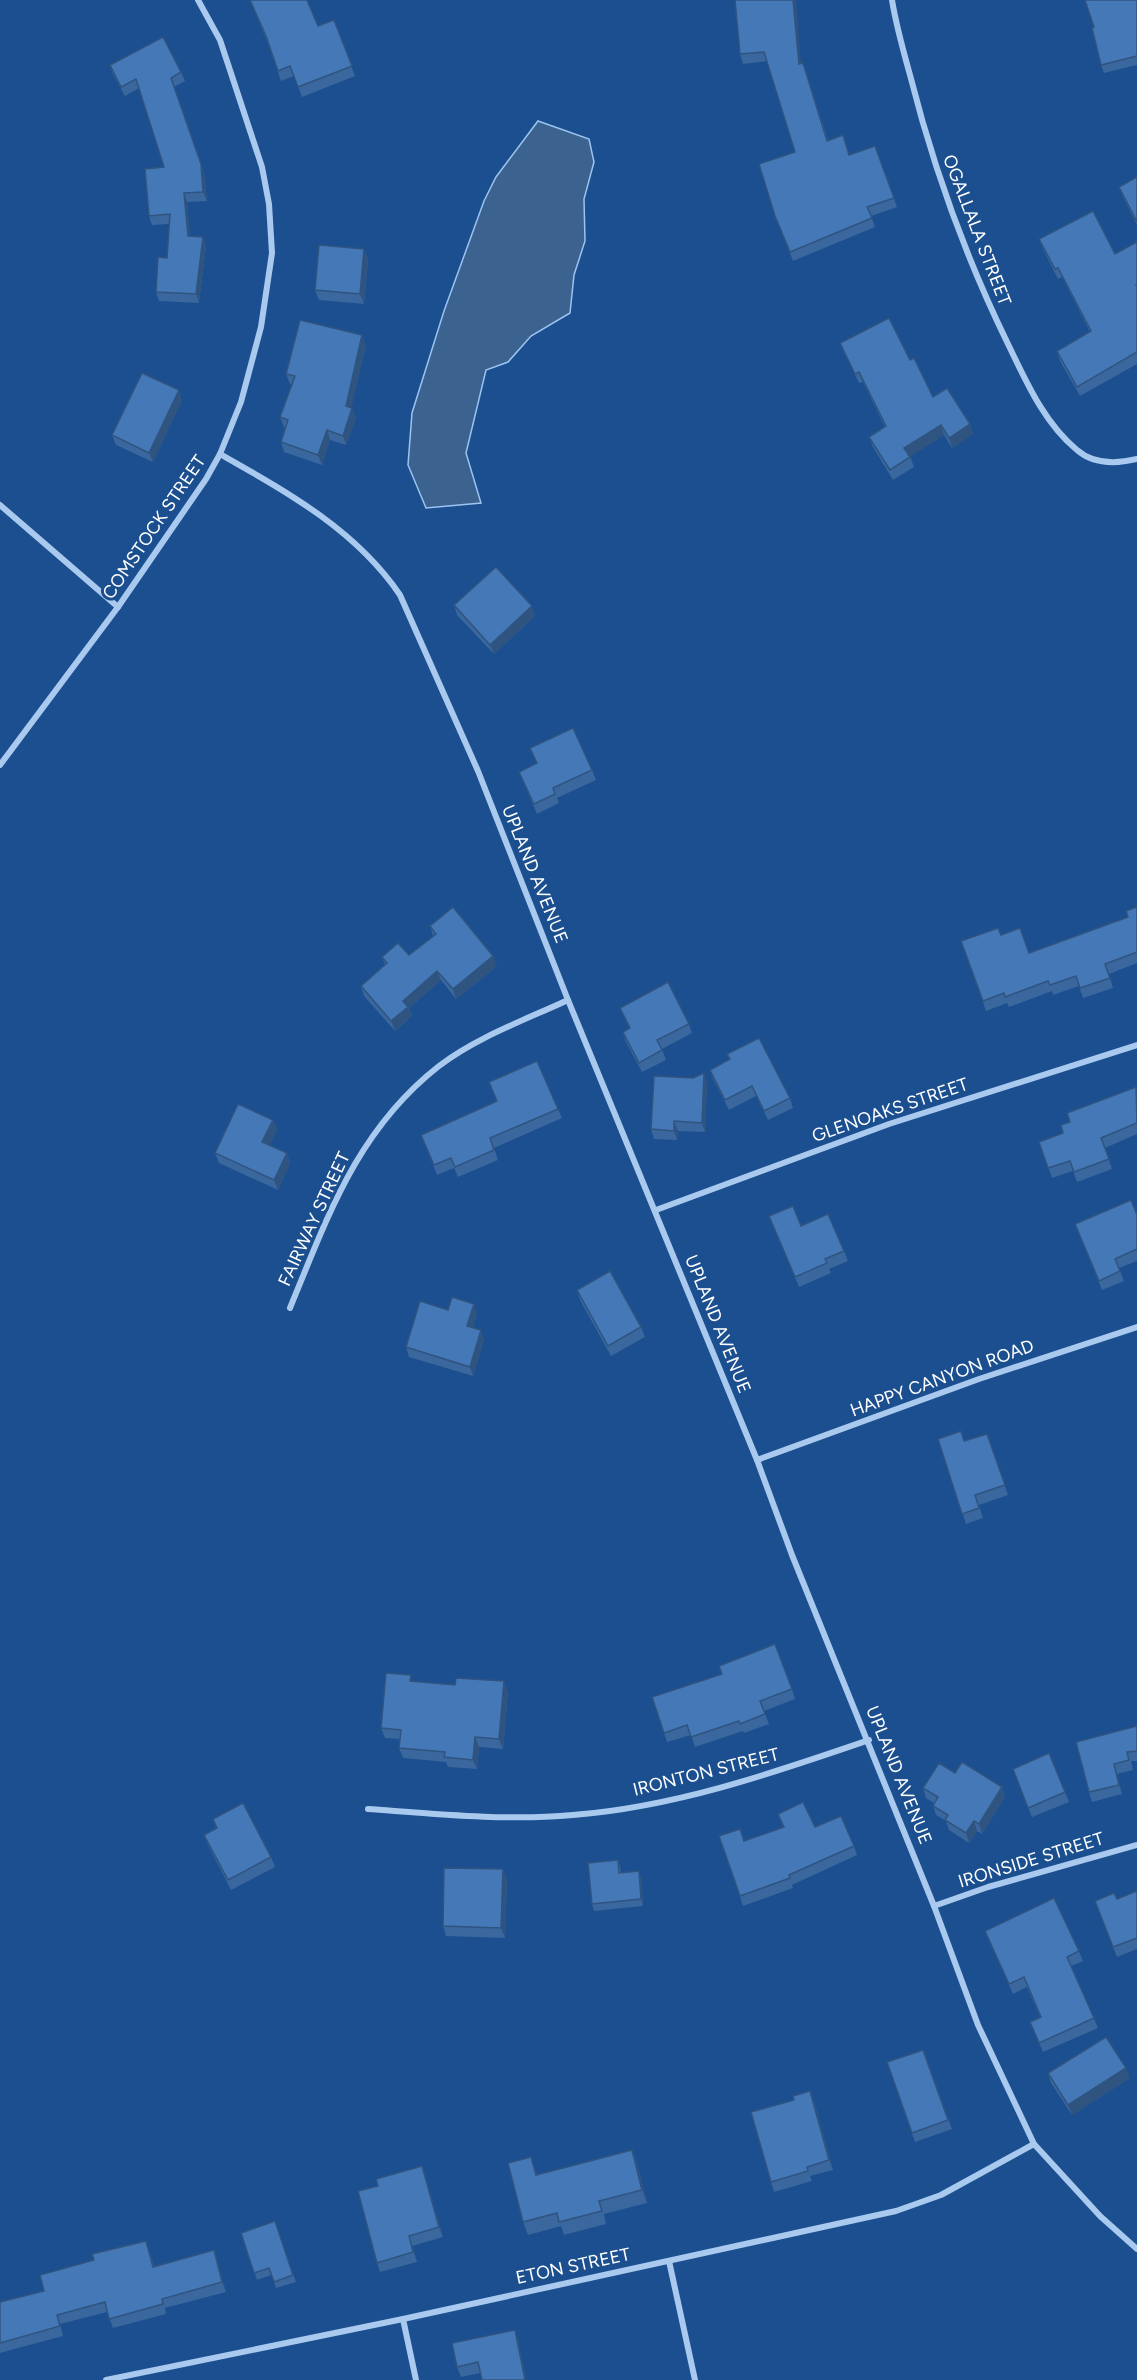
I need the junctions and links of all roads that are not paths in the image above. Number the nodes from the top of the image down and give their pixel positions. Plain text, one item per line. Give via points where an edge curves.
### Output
1 (198, 0) edge
2 (892, 0) edge
3 (220, 454) junction
4 (1137, 459) edge
5 (0, 505) edge
6 (118, 607) junction
7 (0, 765) edge
8 (568, 1000) junction
9 (1137, 1045) edge
10 (656, 1210) junction
11 (290, 1308) dead end
12 (1137, 1327) edge
13 (757, 1460) junction
14 (869, 1740) junction
15 (368, 1809) dead end
16 (1137, 1845) edge
17 (934, 1906) junction
18 (1034, 2144) junction
19 (1137, 2249) edge
20 (669, 2261) junction
21 (403, 2319) junction
22 (137, 2377) edge
23 (106, 2380) edge
24 (416, 2380) edge
25 (695, 2380) edge

1 - 3 street, COMSTOCK STREET via 220,40 262,167 272,254 261,327 241,402
2 - 4 street, OGALLALA STREET via 944,196 978,283 1029,388 1053,425 1078,451 1095,460 1119,464
3 - 6 street, COMSTOCK STREET
3 - 8 street, UPLAND AVENUE via 331,522 384,572 400,595 478,771
5 - 6 street
6 - 7 street, COMSTOCK STREET
8 - 10 street, UPLAND AVENUE
8 - 11 street, FAIRWAY STREET via 480,1040 439,1066 389,1114 358,1156 329,1213
9 - 10 street, GLENOAKS STREET via 889,1124
10 - 13 street, UPLAND AVENUE
12 - 13 street, HAPPY CANYON ROAD
13 - 14 street, UPLAND AVENUE
14 - 15 street, IRONTON STREET via 782,1770 660,1803 573,1815 484,1817
14 - 17 street, UPLAND AVENUE
16 - 17 street, IRONSIDE STREET
17 - 18 street, UPLAND AVENUE via 978,2025
18 - 19 street, UPLAND AVENUE via 1100,2216
18 - 20 street, ETON STREET via 941,2194 896,2211
20 - 21 street, ETON STREET
20 - 25 street
21 - 22 street, ETON STREET
21 - 24 street
22 - 23 street, ETON STREET

